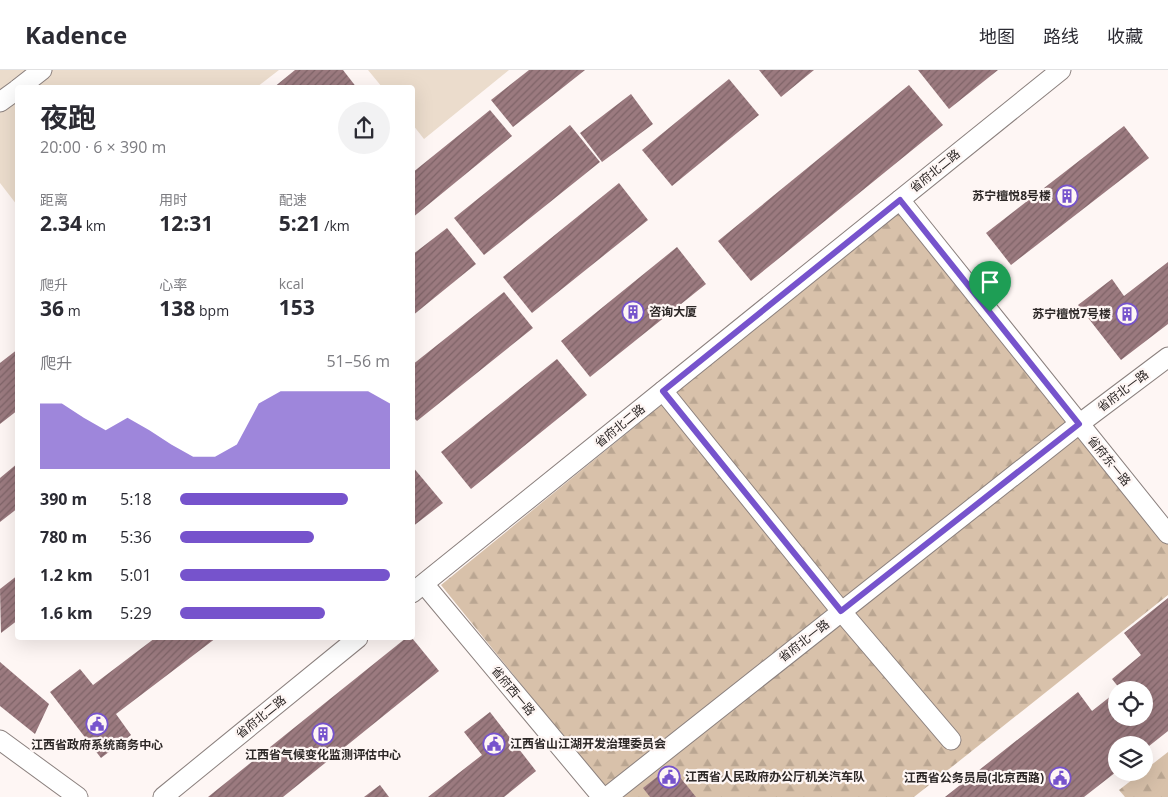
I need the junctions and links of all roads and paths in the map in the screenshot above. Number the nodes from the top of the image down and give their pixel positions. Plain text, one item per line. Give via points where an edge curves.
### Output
1 (42, 70) edge
2 (1061, 70) edge
3 (22, 85) edge
4 (15, 90) edge
5 (0, 102) edge
6 (900, 200) junction
7 (1168, 357) edge
8 (663, 391) junction
9 (1079, 424) junction
10 (1168, 534) edge
11 (418, 589) edge
12 (841, 611) junction
13 (356, 640) edge
14 (0, 740) edge
15 (951, 740) dead end
16 (78, 797) edge
17 (163, 797) edge
18 (602, 797) edge
19 (607, 797) edge

1 - 3 street
2 - 6 street, 省府北二路
4 - 5 street
6 - 8 street, 省府北二路
6 - 9 street, 省府东一路
7 - 9 street, 省府北一路
8 - 11 street, 省府北二路
8 - 12 street
9 - 10 street, 省府东一路
9 - 12 street, 省府北一路
11 - 18 street, 省府西一路
12 - 15 street
12 - 19 street, 省府北一路
13 - 17 street, 省府北二路
14 - 16 street

